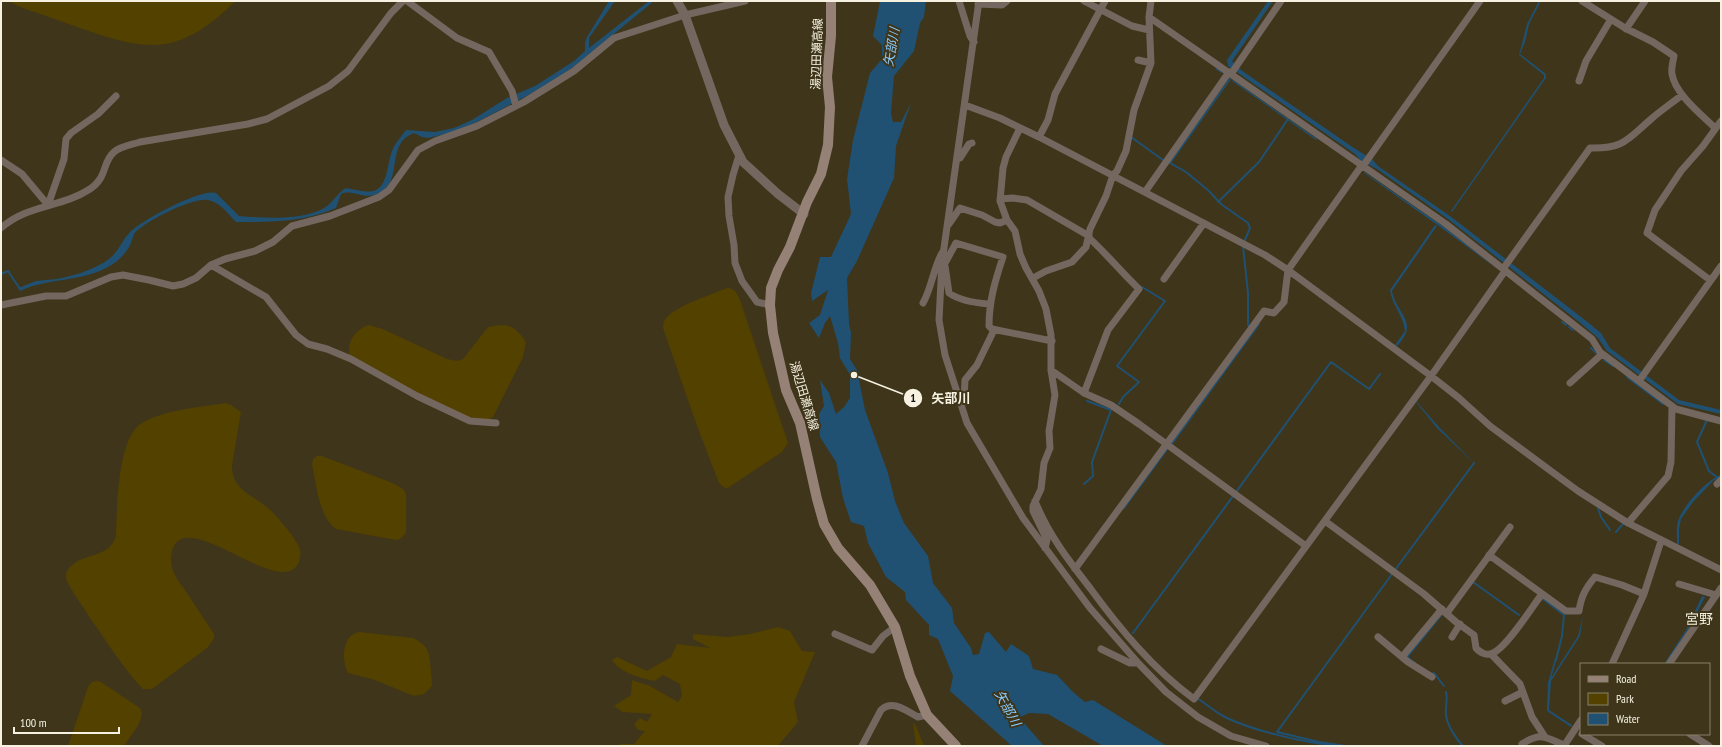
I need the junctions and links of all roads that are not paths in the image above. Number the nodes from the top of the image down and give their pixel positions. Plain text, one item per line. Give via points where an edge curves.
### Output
1 (403, 1) edge
2 (407, 1) edge
3 (676, 1) edge
4 (745, 1) edge
5 (831, 1) edge
6 (959, 1) edge
7 (1007, 1) edge
8 (1084, 1) edge
9 (1105, 1) edge
10 (1151, 1) edge
11 (1281, 1) edge
12 (1480, 1) edge
13 (1582, 1) edge
14 (1645, 1) edge
15 (979, 3) edge
16 (1100, 9) junction
17 (684, 15) junction
18 (1149, 17) junction
19 (1611, 19) junction
20 (1626, 29) junction
21 (1149, 30) junction
22 (974, 42) junction
23 (1138, 60) dead end
24 (1151, 63) junction
25 (1232, 70) junction
26 (1579, 81) dead end
27 (1682, 95) junction
28 (116, 96) dead end
29 (965, 104) junction
30 (516, 106) junction
31 (1721, 121) edge
32 (1020, 128) junction
33 (1715, 128) junction
34 (1039, 137) junction
35 (972, 143) dead end
36 (739, 155) junction
37 (1, 160) edge
38 (957, 160) junction
39 (1363, 165) junction
40 (1113, 175) junction
41 (1145, 192) junction
42 (1000, 199) junction
43 (48, 205) junction
44 (804, 214) junction
45 (1007, 220) junction
46 (1204, 223) junction
47 (1, 228) edge
48 (947, 228) junction
49 (1089, 236) junction
50 (944, 249) junction
51 (211, 266) junction
52 (943, 266) junction
53 (1721, 266) edge
54 (1288, 270) junction
55 (1504, 270) junction
56 (1033, 278) junction
57 (1164, 279) dead end
58 (1710, 280) junction
59 (923, 303) dead end
60 (989, 304) junction
61 (1, 305) edge
62 (770, 305) junction
63 (994, 330) junction
64 (1052, 340) junction
65 (1602, 354) junction
66 (1051, 370) junction
67 (1431, 376) junction
68 (1642, 378) junction
69 (1570, 383) dead end
70 (1084, 393) junction
71 (962, 405) junction
72 (1672, 406) junction
73 (1721, 421) edge
74 (496, 423) dead end
75 (1166, 444) junction
76 (1035, 501) junction
77 (1325, 521) junction
78 (1628, 523) junction
79 (1510, 527) dead end
80 (1661, 541) junction
81 (1306, 546) junction
82 (1045, 548) junction
83 (1489, 555) junction
84 (1075, 569) junction
85 (1721, 570) edge
86 (1679, 584) dead end
87 (1721, 588) edge
88 (1542, 594) junction
89 (1644, 594) junction
90 (1716, 595) junction
91 (1444, 611) junction
92 (1460, 624) junction
93 (895, 627) junction
94 (835, 634) dead end
95 (1378, 637) dead end
96 (1452, 637) dead end
97 (1101, 649) dead end
98 (1491, 654) junction
99 (1402, 657) junction
100 (1137, 663) junction
101 (1612, 663) edge
102 (1670, 663) edge
103 (1432, 677) dead end
104 (1523, 692) junction
105 (1505, 701) dead end
106 (927, 716) junction
107 (1579, 732) edge
108 (1584, 735) edge
109 (1692, 735) edge
110 (1545, 737) junction
111 (1522, 744) dead end
112 (1564, 745) edge
113 (862, 746) edge
114 (956, 746) edge
115 (1266, 746) edge
116 (1602, 746) edge
117 (1709, 746) edge

1 - 43 street via 391,13 348,71 330,86 267,119 123,147 109,157 98,183 72,198
2 - 30 street via 457,38 489,52 512,91
3 - 17 street
4 - 17 street
5 - 44 main road, 湯辺田瀬高線 via 827,77 830,107 828,145 821,174
6 - 22 street
7 - 15 street via 1002,5
8 - 16 street
9 - 16 street
10 - 18 street
11 - 25 street
12 - 39 street
13 - 19 street
14 - 20 street
15 - 22 street
16 - 21 street via 1132,26
16 - 34 street via 1055,94 1048,120
17 - 30 street via 614,38 574,71
17 - 36 street via 724,125
18 - 21 street
18 - 25 street
19 - 20 street
19 - 26 street via 1586,61
20 - 27 street via 1674,56 1672,75
21 - 24 street
22 - 29 street
23 - 24 street
24 - 40 street via 1134,110 1126,151
25 - 39 street
25 - 41 street
27 - 33 street
27 - 55 street via 1650,119 1628,141 1607,148 1590,148
28 - 43 street via 66,139 64,159
29 - 32 street
29 - 38 street
30 - 51 street via 477,126 418,150 389,190 379,197 330,216 292,226 273,242
31 - 33 street
32 - 34 street
32 - 42 street via 1006,157
33 - 58 street via 1681,171 1655,210 1647,233
34 - 40 street
35 - 38 street
36 - 44 street via 755,174
36 - 62 street via 728,197 728,216 735,263 742,281 757,302
37 - 43 street via 22,174
38 - 48 street
39 - 54 street
39 - 55 street via 1446,224
40 - 41 street
40 - 49 street
41 - 46 street
42 - 45 street
42 - 49 street via 1027,200
43 - 47 street via 21,214
44 - 62 main road, 湯辺田瀬高線 via 778,270
45 - 48 street via 995,222 960,208
45 - 56 street via 1015,231 1020,254
46 - 54 street
46 - 57 street
48 - 50 street
49 - 56 street via 1086,247 1072,262
49 - 70 street via 1138,288 1108,330
50 - 52 street
50 - 59 street via 936,263
51 - 61 street via 196,278 173,286 123,275 111,277 66,296 46,296
51 - 74 street via 226,272 266,297 296,335 308,344 351,359 417,396 470,421
52 - 60 street via 949,293 959,298
52 - 60 street via 956,243 1002,257
52 - 71 street via 939,320 945,355
53 - 58 street
54 - 67 street
54 - 75 street via 1284,302 1274,313 1264,311
55 - 65 street via 1592,340
55 - 67 street
56 - 64 street via 1046,308
58 - 68 street
60 - 63 street via 989,326
62 - 93 main road, 湯辺田瀬高線 via 773,333 786,390 800,423 824,524 838,548 870,585
63 - 64 street
63 - 71 street via 977,365 965,380
64 - 66 street
65 - 68 street
65 - 69 street
66 - 70 street
66 - 76 street via 1055,395 1049,431 1050,448 1044,463 1041,489
67 - 77 street
67 - 78 street via 1525,453
68 - 72 street
70 - 75 street via 1111,405
71 - 82 street via 971,430 1023,518
72 - 73 street
72 - 78 street via 1671,462 1668,476
75 - 81 street
75 - 84 street
76 - 82 street via 1033,511 1047,540
76 - 84 street via 1057,544
77 - 81 street
77 - 91 street
78 - 80 street
79 - 83 street
80 - 85 street
80 - 89 street
81 - 84 street via 1194,699 1161,673
82 - 100 street via 1090,608
83 - 88 street
83 - 91 street
86 - 90 street
87 - 90 street
88 - 89 street via 1566,611 1579,611 1584,590 1594,577
88 - 98 street via 1505,643
89 - 101 street
90 - 102 street
91 - 92 street
91 - 99 street
92 - 96 street
92 - 98 street via 1474,635 1479,652
93 - 94 street via 883,636 872,650
93 - 106 main road, 湯辺田瀬高線 via 910,676
95 - 99 street
97 - 100 street via 1130,663
98 - 104 street via 1520,684
99 - 103 street
100 - 115 street via 1166,692 1198,718 1231,736
104 - 105 street
104 - 110 street via 1532,717
106 - 113 street via 918,717 897,705 885,706
106 - 114 main road, 湯辺田瀬高線
107 - 112 street
108 - 116 street
109 - 117 street
110 - 111 street via 1534,736
110 - 112 street

